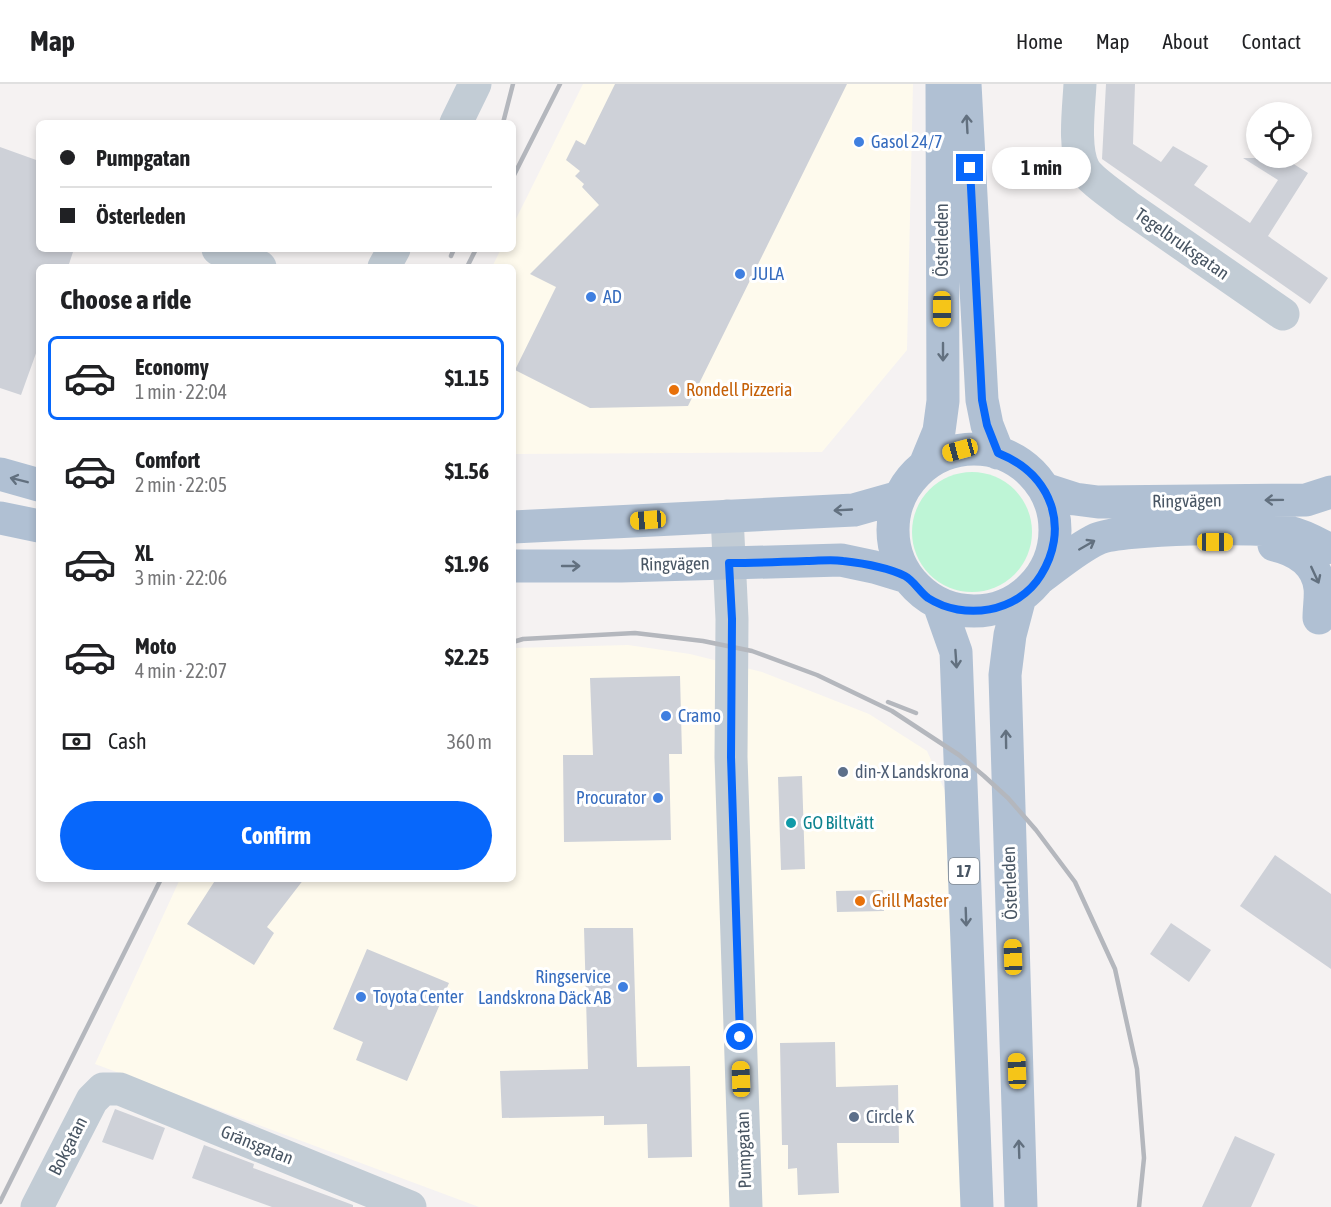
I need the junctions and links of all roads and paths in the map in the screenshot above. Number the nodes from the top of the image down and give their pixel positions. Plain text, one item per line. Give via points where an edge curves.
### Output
1 (475, 84) edge
2 (942, 84) edge
3 (964, 84) edge
4 (1080, 84) edge
5 (457, 120) edge
6 (225, 252) edge
7 (253, 264) edge
8 (1283, 315) dead end
9 (998, 453) junction
10 (925, 465) junction
11 (0, 474) edge
12 (36, 484) edge
13 (1044, 489) junction
14 (1331, 492) edge
15 (900, 496) junction
16 (1331, 504) edge
17 (727, 516) junction
18 (0, 518) edge
19 (36, 525) edge
20 (516, 527) edge
21 (1145, 532) junction
22 (1329, 553) edge
23 (729, 563) junction
24 (516, 566) edge
25 (907, 577) junction
26 (1030, 588) junction
27 (939, 604) junction
28 (1319, 618) dead end
29 (103, 1089) joint
30 (370, 1200) edge
31 (37, 1207) edge
32 (410, 1207) edge
33 (746, 1207) edge
34 (977, 1207) edge
35 (1021, 1207) edge

1 - 5 street
2 -> 10 main road, Österleden via 943,401 939,431
9 -> 3 main road, Österleden via 982,400
4 - 8 street, Tegelbruksgatan via 1079,149 1084,169 1127,206
6 - 7 street
9 - 10 main road via 960,450
9 - 13 main road via 1024,467
10 - 15 main road
12 -> 11 main road
14 -> 13 main road, Ringvägen via 1306,500 1098,502
13 - 26 main road via 1053,511 1055,534 1051,556
15 -> 17 main road via 854,510
15 - 25 main road via 893,537 897,558
16 - 22 main road via 1324,539
17 - 20 main road
17 - 23 street, Pumpgatan
18 - 19 main road
21 - 22 main road, Ringvägen via 1287,531 1307,537
26 -> 21 main road, Ringvägen via 1099,538
21 -> 28 main road, Ringvägen via 1178,542 1258,542 1288,549 1302,556 1315,570 1320,588
24 -> 23 main road, Ringvägen
23 - 25 main road, Ringvägen via 841,560
23 - 33 street, Pumpgatan via 731,757
25 - 27 main road
26 - 27 main road via 1005,605 989,610 972,612
35 -> 26 main road, Österleden via 1005,675 1010,635
27 -> 34 main road, 17 via 956,652
29 - 30 street, Gränsgatan via 120,1089
29 - 31 street, Bokgatan via 92,1100
30 - 32 street, Gränsgatan

